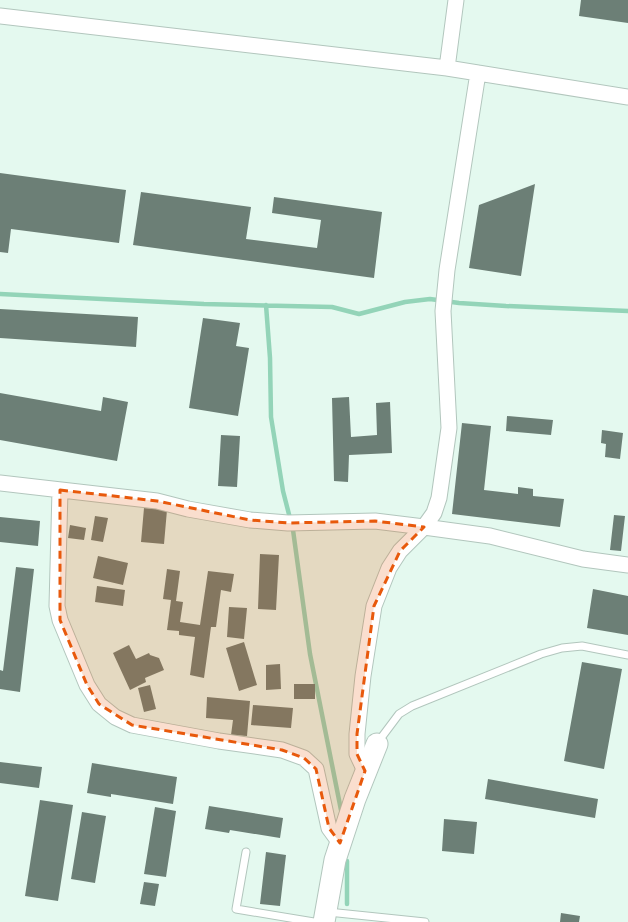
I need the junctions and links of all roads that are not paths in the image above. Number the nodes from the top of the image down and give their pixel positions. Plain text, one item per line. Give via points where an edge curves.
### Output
1 (456, 0) edge
2 (0, 16) edge
3 (447, 68) junction
4 (478, 73) junction
5 (628, 96) edge
6 (0, 483) edge
7 (60, 490) junction
8 (424, 527) junction
9 (628, 565) edge
10 (628, 655) edge
11 (376, 744) joint
12 (365, 771) junction
13 (340, 843) junction
14 (246, 852) dead end
15 (321, 919) edge
16 (359, 919) edge
17 (425, 922) edge

1 - 3 street
2 - 3 street
3 - 4 street
4 - 5 street
4 - 8 street via 442,311 450,428 439,498 434,513
6 - 7 street
7 - 8 street via 157,501 242,519 292,522 375,521
7 - 13 street via 57,606 60,620 87,685 99,704 115,717 132,725 219,742 282,750 304,758 316,768 329,828
8 - 9 street via 490,536 583,559
8 - 12 street via 400,551 389,568 374,606 357,734 357,754
10 - 11 lane via 582,646 541,654 412,706 400,714
11 - 12 street
12 - 13 street
13 - 15 street
14 - 15 lane via 236,909
15 - 16 lane
16 - 17 lane

